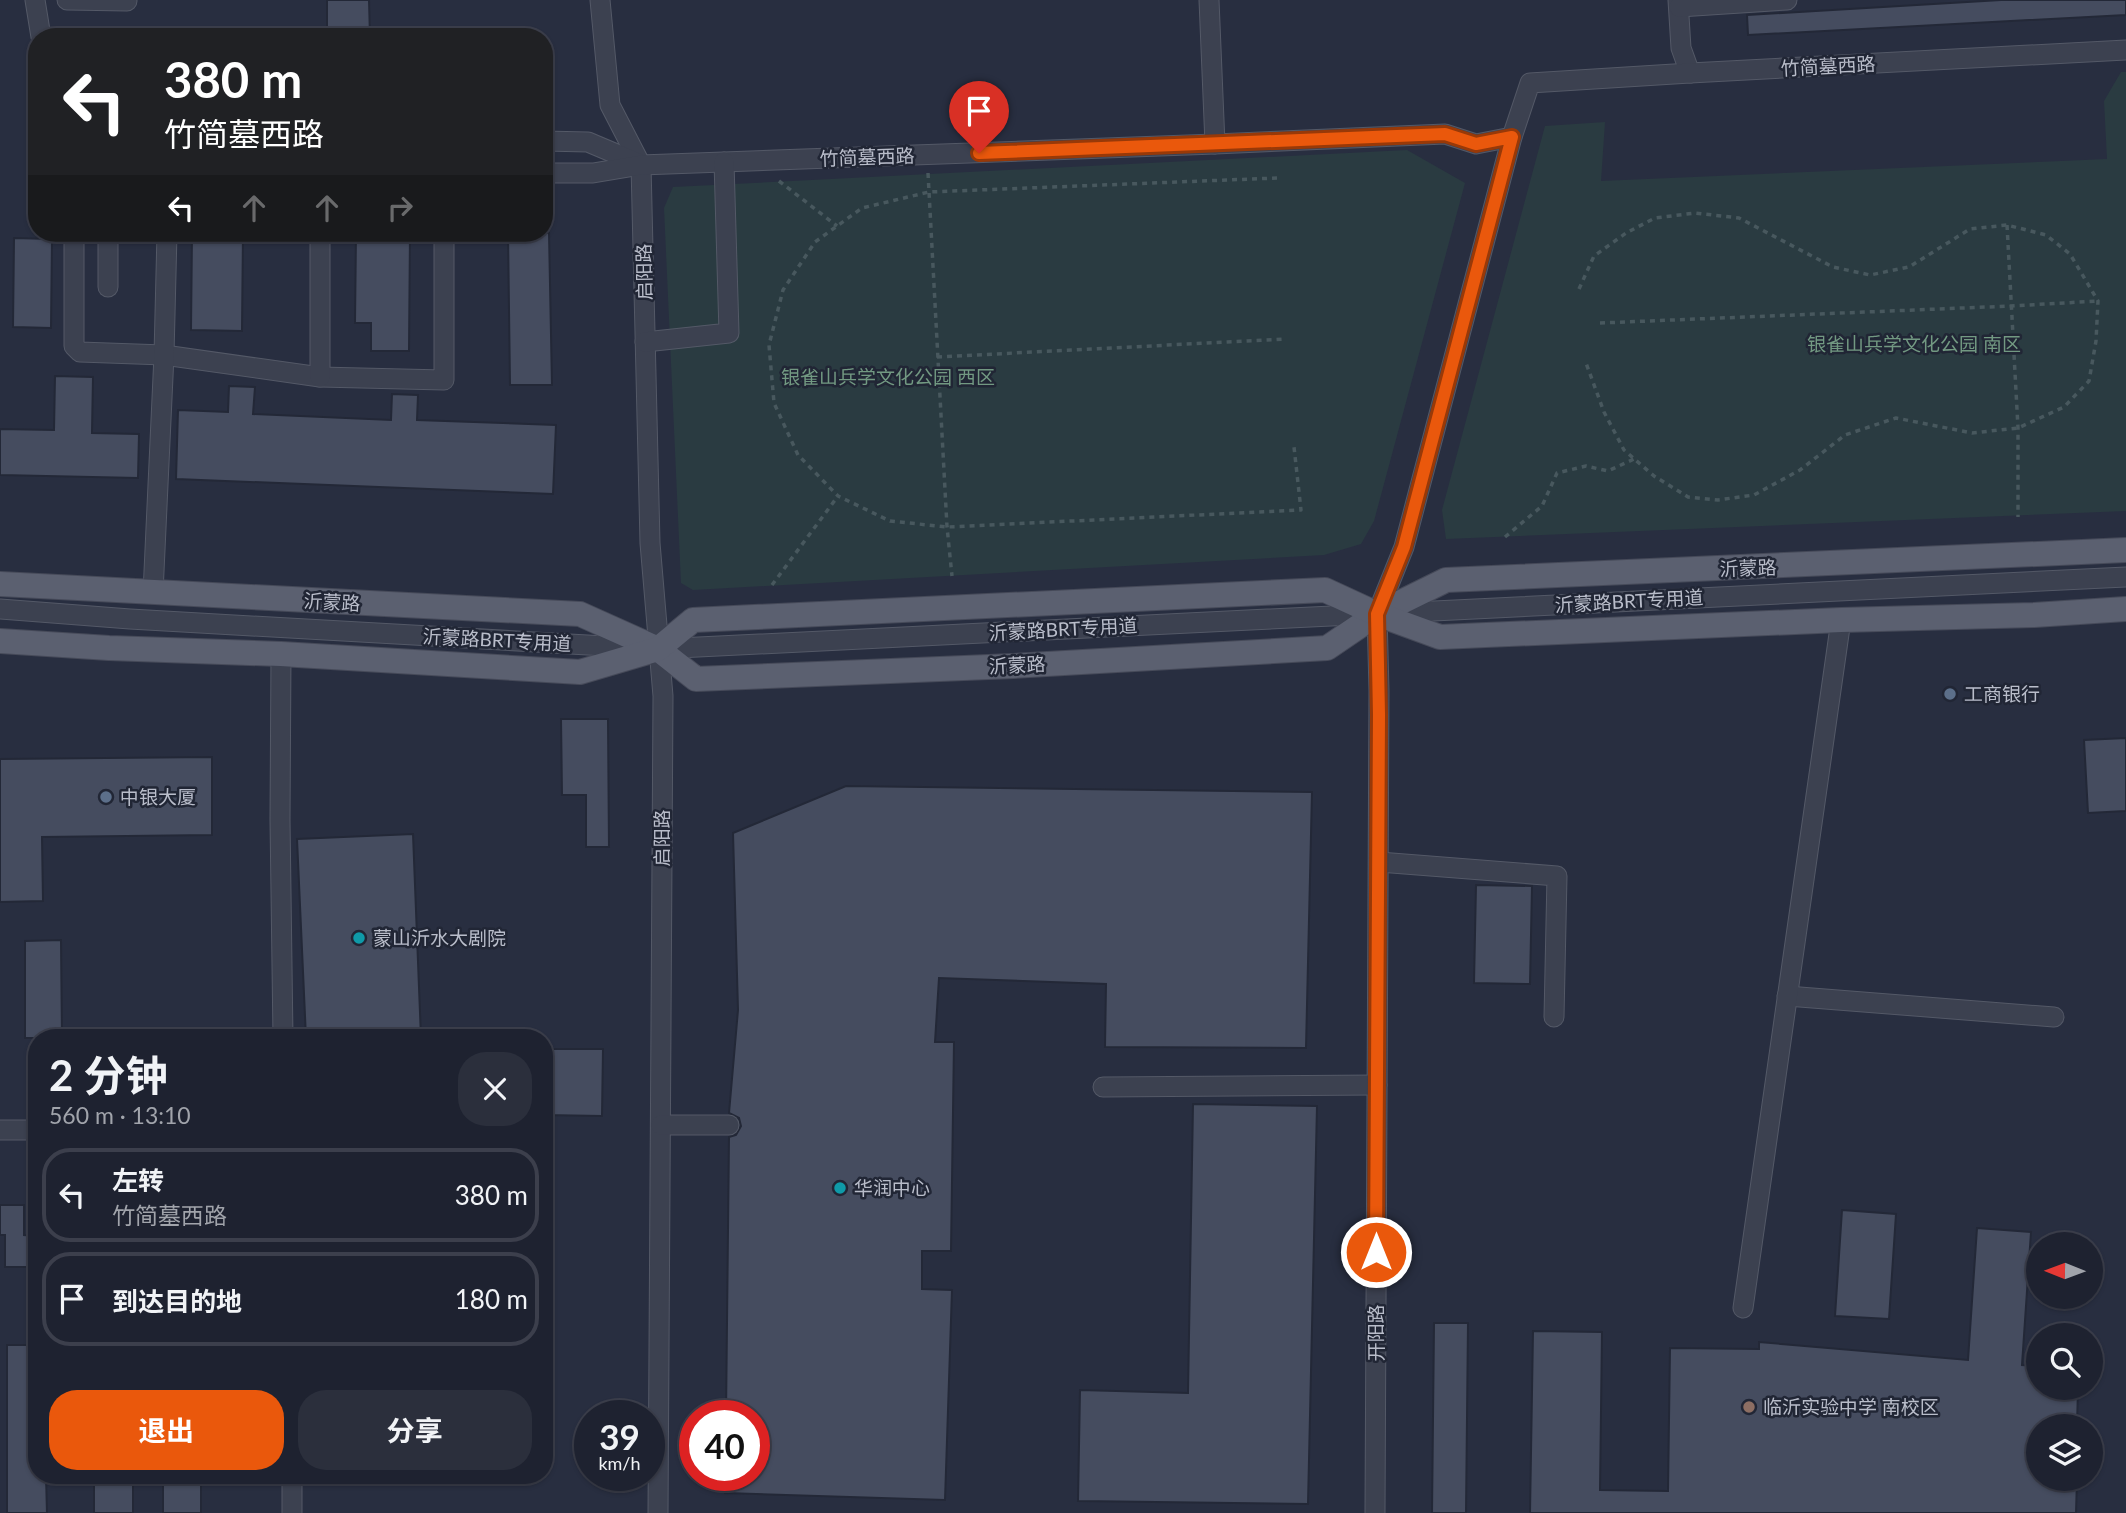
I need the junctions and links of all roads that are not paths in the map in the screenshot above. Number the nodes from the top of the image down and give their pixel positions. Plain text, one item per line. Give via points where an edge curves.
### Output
1 (35, 0) edge
2 (67, 0) edge
3 (600, 0) edge
4 (1209, 0) edge
5 (1787, 0) edge
6 (127, 1) edge
7 (1679, 4) edge
8 (40, 28) edge
9 (2126, 50) edge
10 (1690, 73) junction
11 (1530, 83) joint
12 (1512, 137) junction
13 (553, 141) edge
14 (1215, 144) junction
15 (724, 162) junction
16 (641, 164) junction
17 (553, 173) edge
18 (74, 242) edge
19 (108, 242) edge
20 (167, 242) edge
21 (320, 242) edge
22 (444, 242) edge
23 (108, 287) dead end
24 (645, 342) junction
25 (164, 355) junction
26 (320, 377) junction
27 (2126, 550) edge
28 (2126, 577) edge
29 (0, 584) edge
30 (153, 593) junction
31 (2126, 608) edge
32 (0, 609) edge
33 (1377, 614) junction
34 (1841, 621) junction
35 (0, 641) edge
36 (658, 649) junction
37 (281, 654) junction
38 (1378, 862) junction
39 (1787, 996) junction
40 (1554, 1017) dead end
41 (2054, 1017) dead end
42 (284, 1029) edge
43 (1377, 1084) junction
44 (1103, 1087) dead end
45 (661, 1125) junction
46 (729, 1125) dead end
47 (0, 1130) edge
48 (28, 1130) edge
49 (1743, 1308) dead end
50 (292, 1484) edge
51 (292, 1513) edge
52 (658, 1513) edge
53 (1375, 1513) edge

1 - 8 street
2 - 6 street
3 - 16 street via 610,105
4 - 14 street
5 - 7 street
7 - 10 street via 1681,48
9 - 10 street, 竹简墓西路
10 - 11 street, 竹简墓西路
11 - 12 street, 开阳路
12 - 14 street, 竹简墓西路 via 1476,144 1445,134
12 - 33 street, 开阳路 via 1404,547
13 - 16 street via 588,142
14 - 15 street, 竹简墓西路
15 - 16 street, 竹简墓西路
15 - 24 street via 729,333
16 - 17 street via 593,173
16 - 24 street, 启阳路
18 - 25 street via 74,346 80,352
19 - 23 street
20 - 25 street
21 - 26 street
22 - 26 street via 444,380
24 - 36 street, 启阳路 via 650,544
25 - 26 street
25 - 30 street
27 - 33 main road, 沂蒙路 via 1446,580
28 - 33 street, 沂蒙路BRT专用道
29 - 30 main road, 沂蒙路
30 - 36 main road, 沂蒙路 via 580,614
31 - 34 main road
32 - 36 street, 沂蒙路BRT专用道
33 - 34 main road via 1440,637
33 - 36 main road via 1325,590 1012,604 693,620
33 - 36 main road, 沂蒙路 via 1327,648 999,666 696,679
33 - 38 street, 开阳路
34 - 39 street
35 - 37 main road
36 - 37 main road via 580,672
36 - 45 street, 启阳路 via 663,708
37 - 42 street
38 - 40 street via 1557,876
38 - 43 street, 开阳路
39 - 41 street
39 - 49 street
43 - 44 street
43 - 53 street, 开阳路
45 - 46 street
45 - 52 street, 启阳路
47 - 48 street
50 - 51 street

